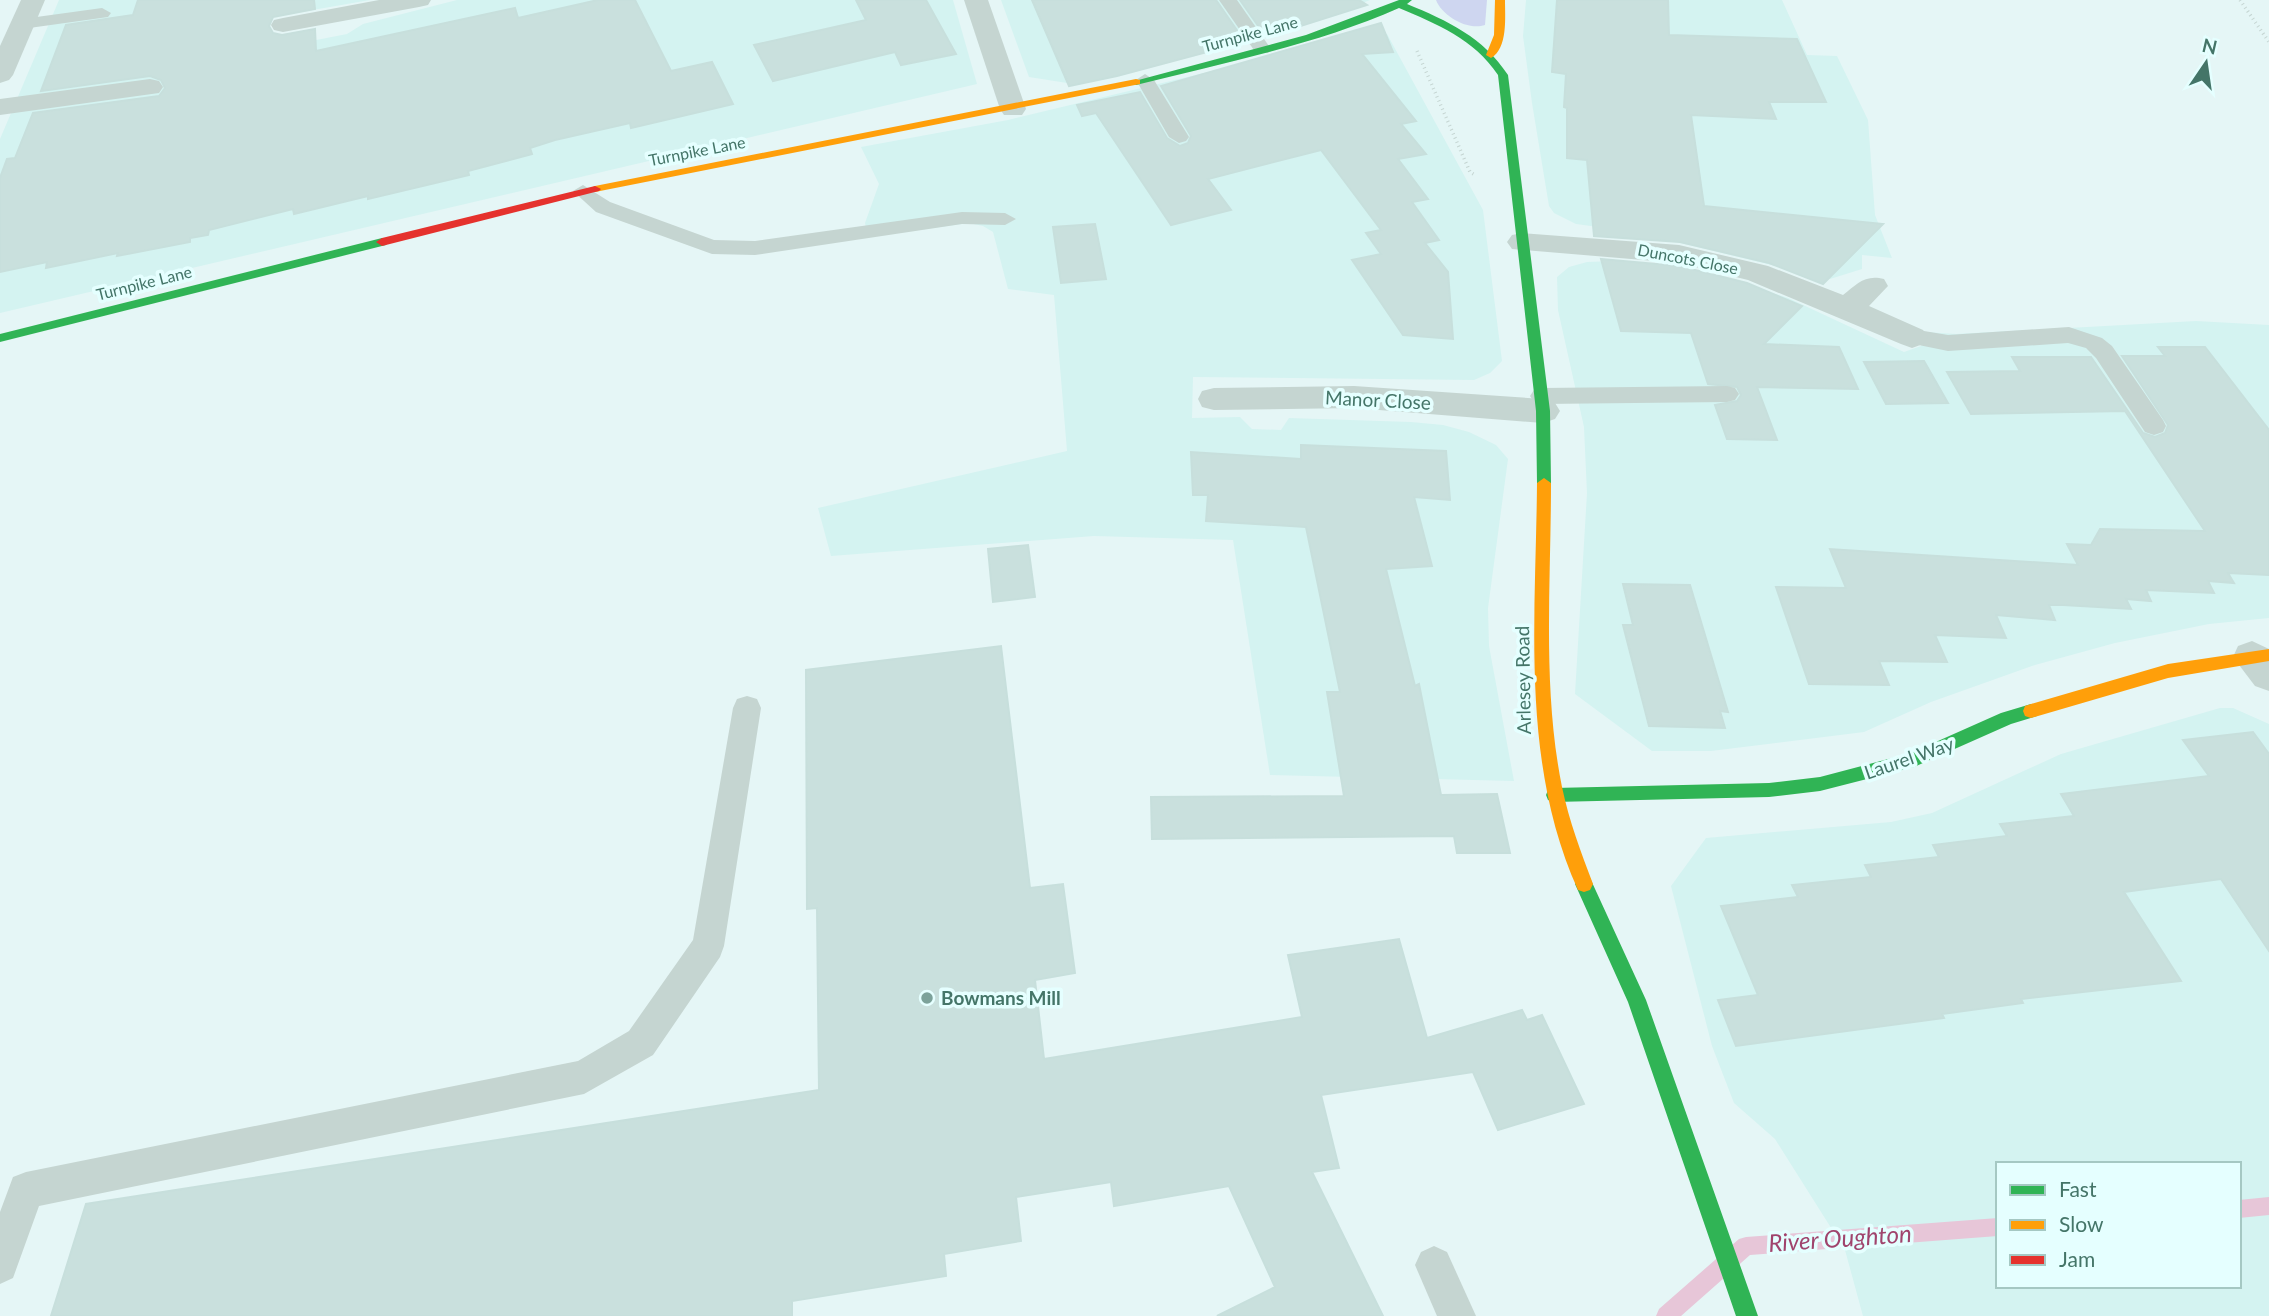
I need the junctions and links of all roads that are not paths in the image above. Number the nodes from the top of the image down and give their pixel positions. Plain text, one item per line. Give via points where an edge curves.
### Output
1 (33, 0) edge
2 (419, 0) edge
3 (976, 0) edge
4 (1228, 0) edge
5 (1500, 0) edge
6 (1404, 2) edge
7 (102, 13) dead end
8 (22, 24) junction
9 (283, 25) dead end
10 (1262, 49) junction
11 (1491, 55) junction
12 (0, 75) edge
13 (1145, 80) junction
14 (150, 87) dead end
15 (0, 107) edge
16 (1013, 109) junction
17 (1180, 136) dead end
18 (583, 191) junction
19 (1005, 219) dead end
20 (1522, 242) junction
21 (1873, 286) dead end
22 (1847, 308) junction
23 (1912, 337) joint
24 (0, 338) edge
25 (1727, 394) dead end
26 (1214, 399) dead end
27 (1542, 403) junction
28 (2154, 426) dead end
29 (2263, 662) edge
30 (747, 708) dead end
31 (1554, 795) junction
32 (0, 1265) edge
33 (1434, 1265) dead end
34 (1457, 1316) edge
35 (1747, 1316) edge

1 - 8 street
2 - 9 street
3 - 16 street
4 - 10 lane
5 - 11 street via 1499,35
6 - 10 street, Turnpike Lane via 1377,15
6 - 11 street via 1469,37
7 - 8 lane
8 - 12 street
10 - 13 street, Turnpike Lane
11 - 20 street, Arlesey Road via 1503,75
13 - 16 street, Turnpike Lane
13 - 17 lane
14 - 15 street
16 - 18 street, Turnpike Lane
18 - 19 lane via 603,206 712,247 755,247 961,218
18 - 24 street, Turnpike Lane
20 - 22 street, Duncots Close via 1679,254 1757,273
20 - 27 street, Arlesey Road
21 - 22 street
22 - 23 street, Duncots Close
23 - 28 lane via 1948,343 2069,335 2083,338 2104,352
25 - 27 lane
26 - 27 street, Manor Close via 1354,397
27 - 31 street, Arlesey Road via 1545,554 1541,691
29 - 31 street, Laurel Way via 2168,671 2007,718 1914,760 1820,784 1769,790
30 - 32 lane via 709,946 641,1043 584,1077 26,1190
31 - 35 street, Arlesey Road via 1570,853 1637,1000
33 - 34 lane

